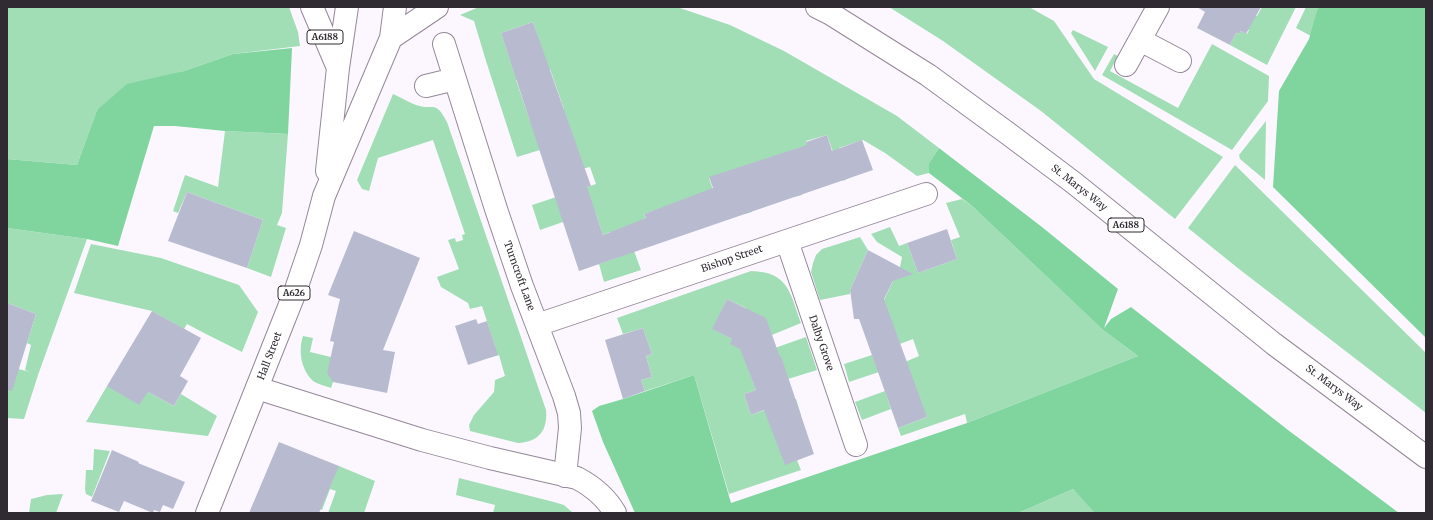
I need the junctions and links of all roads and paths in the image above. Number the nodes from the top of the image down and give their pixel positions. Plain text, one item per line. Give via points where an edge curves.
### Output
1 (312, 7) edge
2 (347, 7) edge
3 (395, 7) edge
4 (437, 7) edge
5 (817, 7) edge
6 (1158, 7) edge
7 (391, 38) junction
8 (1140, 40) junction
9 (444, 44) dead end
10 (1180, 62) dead end
11 (1126, 65) dead end
12 (338, 68) junction
13 (455, 79) junction
14 (426, 86) dead end
15 (926, 194) dead end
16 (324, 196) junction
17 (787, 241) junction
18 (537, 325) junction
19 (257, 388) junction
20 (856, 445) dead end
21 (1426, 458) edge
22 (565, 476) junction
23 (207, 513) edge
24 (615, 513) edge

1 - 12 main road, A6188
2 - 12 main road, Hall Street / A626
3 - 7 main road, Hall Street / A626
4 - 7 main road
5 - 21 main road, St. Marys Way / A6188 via 928,75 1010,134 1274,344
6 - 8 main road
7 - 16 main road, Hall Street / A626
8 - 10 main road
8 - 11 main road
9 - 13 main road, Turncroft Lane
12 - 16 main road, Hall Street / A626
13 - 14 main road
13 - 18 main road, Turncroft Lane via 496,209
15 - 17 main road, Bishop Street
16 - 19 main road, Hall Street / A626 via 295,292
17 - 18 main road, Bishop Street
17 - 20 main road, Dalby Grove
18 - 22 main road, Turncroft Lane via 569,413
19 - 22 main road via 422,440
19 - 23 main road, Hall Street / A626
22 - 24 main road via 587,483 607,501

